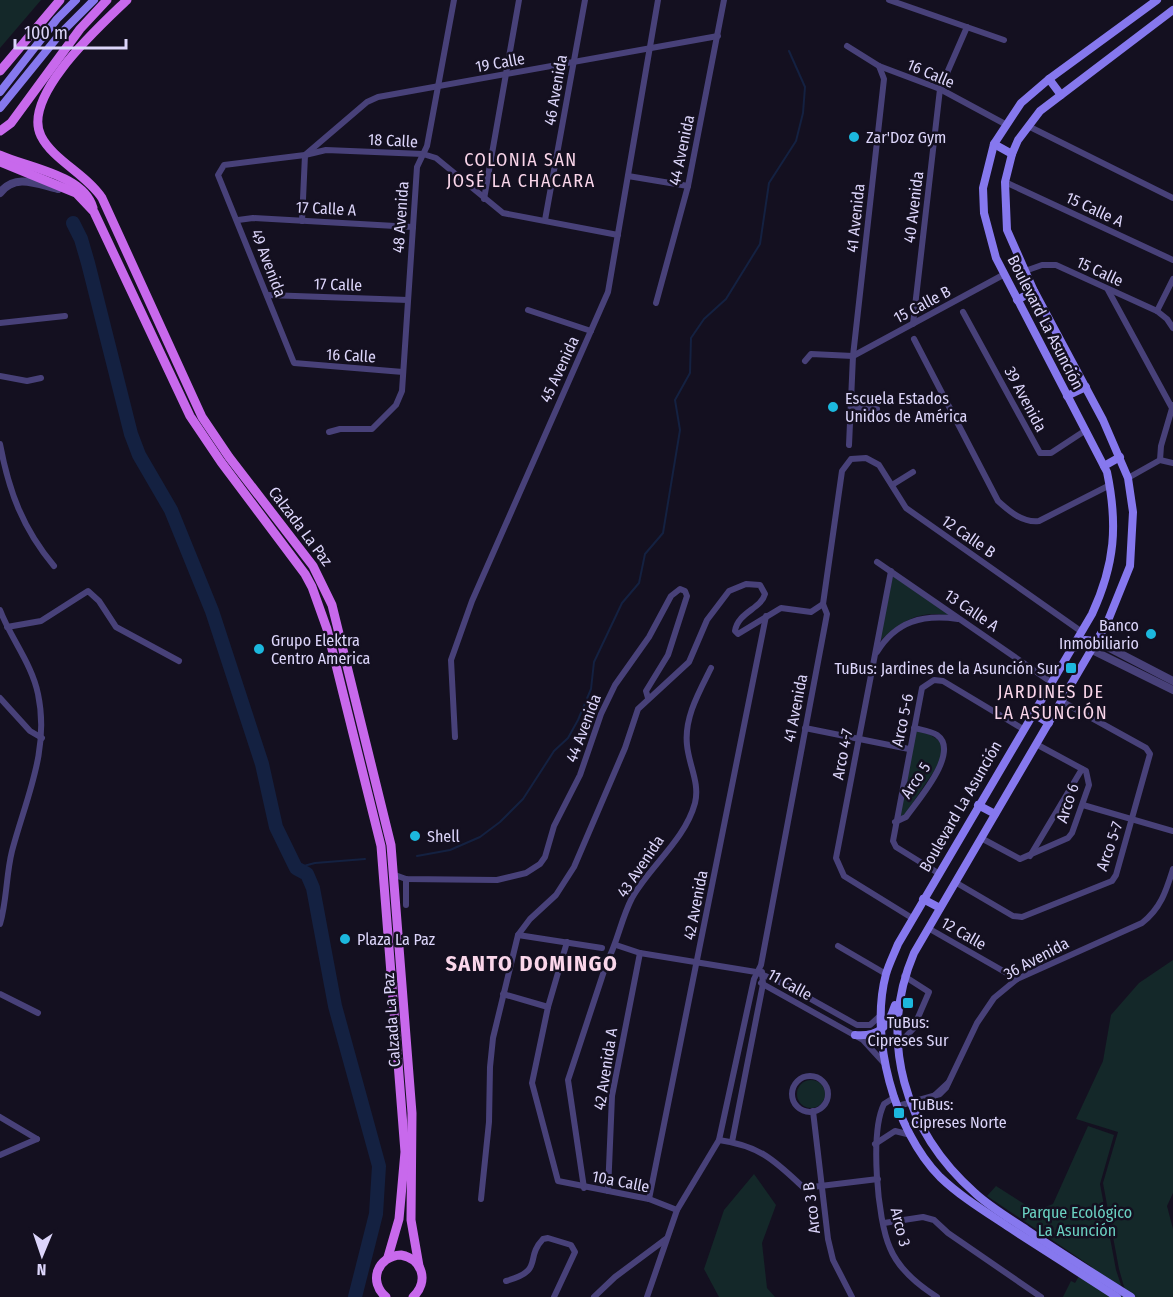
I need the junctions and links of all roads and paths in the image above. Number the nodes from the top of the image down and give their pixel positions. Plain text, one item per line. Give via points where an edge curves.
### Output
1 (60, 0) edge
2 (76, 0) edge
3 (94, 0) edge
4 (107, 0) edge
5 (128, 0) edge
6 (453, 0) edge
7 (519, 0) edge
8 (585, 0) edge
9 (658, 0) edge
10 (724, 0) edge
11 (889, 0) edge
12 (1156, 0) edge
13 (1173, 10) edge
14 (967, 27) junction
15 (718, 36) junction
16 (1004, 40) dead end
17 (847, 46) dead end
18 (650, 49) junction
19 (573, 62) junction
20 (879, 66) junction
21 (0, 71) edge
22 (507, 74) junction
23 (1049, 79) junction
24 (440, 86) junction
25 (940, 89) junction
26 (0, 92) edge
27 (1061, 95) junction
28 (0, 108) edge
29 (1005, 124) junction
30 (1028, 126) junction
31 (0, 131) edge
32 (994, 144) junction
33 (423, 154) junction
34 (1012, 154) junction
35 (0, 155) edge
36 (305, 155) junction
37 (0, 162) edge
38 (220, 170) joint
39 (628, 176) junction
40 (1005, 182) junction
41 (688, 186) junction
42 (0, 193) edge
43 (76, 193) junction
44 (1173, 198) edge
45 (484, 199) junction
46 (94, 212) junction
47 (238, 220) junction
48 (545, 220) junction
49 (302, 221) junction
50 (413, 226) junction
51 (618, 235) junction
52 (1173, 260) edge
53 (1025, 271) junction
54 (1004, 275) junction
55 (1173, 279) edge
56 (1034, 291) junction
57 (1108, 291) junction
58 (267, 295) junction
59 (408, 300) junction
60 (1017, 300) junction
61 (656, 303) dead end
62 (528, 310) dead end
63 (963, 312) dead end
64 (1160, 313) junction
65 (65, 315) dead end
66 (0, 323) edge
67 (913, 324) junction
68 (1173, 328) edge
69 (591, 331) junction
70 (914, 339) dead end
71 (853, 356) junction
72 (805, 361) dead end
73 (297, 365) joint
74 (403, 372) junction
75 (0, 376) edge
76 (41, 378) dead end
77 (1086, 387) junction
78 (1067, 396) junction
79 (1172, 406) edge
80 (851, 407) junction
81 (877, 409) dead end
82 (1086, 430) junction
83 (329, 432) dead end
84 (0, 444) edge
85 (849, 446) dead end
86 (1120, 457) junction
87 (852, 459) joint
88 (1160, 459) junction
89 (1173, 463) edge
90 (1104, 466) junction
91 (913, 472) dead end
92 (1128, 478) junction
93 (892, 484) junction
94 (1110, 485) junction
95 (877, 562) dead end
96 (54, 566) dead end
97 (891, 571) junction
98 (823, 604) junction
99 (0, 610) edge
100 (767, 615) junction
101 (961, 620) junction
102 (7, 627) junction
103 (1082, 632) junction
104 (1096, 641) junction
105 (1092, 650) junction
106 (875, 655) junction
107 (1068, 655) junction
108 (179, 660) dead end
109 (711, 668) dead end
110 (1173, 681) edge
111 (1051, 682) junction
112 (1173, 690) edge
113 (0, 698) edge
114 (648, 698) junction
115 (1061, 701) junction
116 (1032, 713) junction
117 (1049, 723) junction
118 (805, 728) junction
119 (914, 728) junction
120 (1023, 729) junction
121 (455, 737) dead end
122 (42, 738) junction
123 (858, 739) junction
124 (1036, 744) junction
125 (909, 749) junction
126 (1082, 769) junction
127 (978, 805) junction
128 (1083, 805) junction
129 (995, 814) junction
130 (1132, 820) junction
131 (896, 822) junction
132 (1173, 831) edge
133 (981, 838) junction
134 (1030, 856) junction
135 (1173, 869) edge
136 (938, 873) junction
137 (395, 875) junction
138 (406, 879) junction
139 (955, 882) junction
140 (3, 887) edge
141 (923, 899) junction
142 (406, 905) dead end
143 (940, 908) junction
144 (912, 918) junction
145 (0, 924) edge
146 (928, 928) junction
147 (518, 935) junction
148 (567, 942) junction
149 (616, 945) junction
150 (838, 946) dead end
151 (602, 948) dead end
152 (640, 953) junction
153 (697, 963) junction
154 (886, 974) junction
155 (758, 975) junction
156 (904, 976) junction
157 (1017, 980) junction
158 (763, 984) junction
159 (0, 994) edge
160 (503, 994) junction
161 (899, 994) junction
162 (548, 1007) junction
163 (38, 1013) dead end
164 (881, 1015) junction
165 (880, 1031) junction
166 (855, 1035) junction
167 (897, 1047) junction
168 (886, 1065) junction
169 (895, 1097) junction
170 (913, 1103) junction
171 (898, 1106) junction
172 (813, 1112) junction
173 (0, 1117) edge
174 (911, 1135) junction
175 (719, 1140) junction
176 (732, 1142) junction
177 (875, 1144) junction
178 (0, 1155) edge
179 (927, 1162) junction
180 (947, 1166) junction
181 (878, 1179) junction
182 (822, 1186) junction
183 (584, 1188) junction
184 (608, 1191) junction
185 (481, 1199) dead end
186 (649, 1199) junction
187 (677, 1210) junction
188 (884, 1223) junction
189 (666, 1238) junction
190 (388, 1257) junction
191 (1073, 1265) junction
192 (419, 1266) junction
193 (506, 1281) dead end
194 (380, 1295) edge
195 (413, 1297) edge
196 (554, 1297) edge
197 (594, 1297) edge
198 (647, 1297) edge
199 (852, 1297) edge
200 (937, 1297) edge
201 (1041, 1297) edge
202 (1117, 1297) edge
203 (1131, 1297) edge

1 - 21 main road
2 - 26 main road
3 - 28 main road via 60,34
4 - 31 main road via 80,29 11,123
5 - 137 main road, Calzada La Paz via 91,35 42,100 38,118 41,137 82,174 105,205 208,428 326,587 385,816
6 - 24 street, 48 Avenida
7 - 22 street
8 - 19 street, 46 Avenida
9 - 18 street, 45 Avenida
10 - 15 street, 44 Avenida
11 - 14 street
12 - 23 main road, Boulevard La Asunción
13 - 27 main road, Boulevard La Asunción
14 - 16 street
14 - 25 street, 40 Avenida
15 - 18 street, 19 Calle
15 - 41 street, 44 Avenida
17 - 20 street, 16 Calle
18 - 19 street, 19 Calle
18 - 39 street, 45 Avenida
19 - 22 street, 19 Calle
19 - 48 street, 46 Avenida
20 - 25 street, 16 Calle
20 - 71 street, 41 Avenida via 884,79
22 - 24 street, 19 Calle
22 - 45 street
23 - 27 main road
23 - 29 main road, Boulevard La Asunción via 1021,103
24 - 33 street, 48 Avenida
24 - 36 street, 19 Calle via 372,99
25 - 29 street, 16 Calle
25 - 67 street, 40 Avenida
27 - 30 main road, Boulevard La Asunción
29 - 32 main road, Boulevard La Asunción
30 - 34 main road, Boulevard La Asunción
30 - 44 street
32 - 34 main road
32 - 54 main road, Boulevard La Asunción via 983,188 984,213
33 - 36 street, 18 Calle via 326,150
33 - 45 street, 18 Calle via 436,158
33 - 50 street, 48 Avenida via 417,167
34 - 40 main road, Boulevard La Asunción
35 - 46 main road via 70,181 90,197
36 - 38 street, 18 Calle via 224,165
36 - 49 street
37 - 43 main road, Calzada La Paz
38 - 47 street, 49 Avenida via 218,175
39 - 41 street
39 - 51 street, 45 Avenida
40 - 52 street, 15 Calle A
40 - 53 main road, Boulevard La Asunción via 1007,230
41 - 61 street, 44 Avenida
42 - 43 street via 9,183 19,180
43 - 46 main road, Calzada La Paz
45 - 48 street, 18 Calle via 503,213
46 - 190 main road, Calzada La Paz via 190,416 305,574 327,629 381,846 405,1152 399,1219
47 - 49 street, 17 Calle A
47 - 58 street, 49 Avenida
48 - 51 street, 18 Calle
49 - 50 street, 17 Calle A
50 - 59 street, 48 Avenida
51 - 69 street, 45 Avenida via 608,292
53 - 56 main road, Boulevard La Asunción
53 - 57 street, 15 Calle via 1051,264
54 - 60 main road, Boulevard La Asunción
54 - 67 street, 15 Calle B
55 - 64 street
56 - 60 main road
56 - 77 main road, Boulevard La Asunción
57 - 64 street, 15 Calle
57 - 79 street
58 - 59 street, 17 Calle
58 - 73 street, 49 Avenida
59 - 74 street, 48 Avenida
60 - 78 main road, Boulevard La Asunción
62 - 69 street
63 - 82 street, 39 Avenida via 1040,453 1051,453
64 - 68 street
65 - 66 street
67 - 71 street, 15 Calle B
69 - 121 street, 45 Avenida via 475,592 451,660
70 - 94 street via 998,501 1030,522 1039,521
71 - 72 street via 811,354
71 - 80 street, 41 Avenida
73 - 74 street, 16 Calle
74 - 83 street, 48 Avenida via 400,400 372,429
75 - 76 street via 27,381
77 - 78 main road
77 - 86 main road, Boulevard La Asunción
78 - 82 main road, Boulevard La Asunción
79 - 88 street
80 - 81 street
80 - 85 street, 41 Avenida
82 - 90 main road, Boulevard La Asunción
84 - 96 street via 6,477 29,533
86 - 90 main road
86 - 92 main road, Boulevard La Asunción
87 - 93 street, 12 Calle B via 873,461
87 - 98 street, 41 Avenida via 842,471
88 - 89 street
88 - 92 street
90 - 94 main road, Boulevard La Asunción
91 - 93 street
92 - 104 main road, Boulevard La Asunción via 1133,512 1130,566 1117,602
93 - 103 street, 12 Calle B via 906,508
94 - 103 main road, Boulevard La Asunción via 1114,511 1112,561
95 - 97 street, 13 Calle A
97 - 101 street, 13 Calle A
97 - 106 street, Arco 4-7
98 - 100 street via 811,612 781,608
98 - 118 street, 41 Avenida via 826,614
99 - 102 street
100 - 114 street, 44 Avenida via 741,634 735,631 744,613 764,598 764,589 755,583 729,591 707,620 689,662
100 - 153 street, 42 Avenida
101 - 106 street, Arco 4-7 via 940,616 912,619 894,630
101 - 111 street, 13 Calle A
102 - 108 street via 41,621 88,591 116,627
102 - 122 street via 39,695
103 - 107 main road, Boulevard La Asunción
104 - 105 main road, Boulevard La Asunción
104 - 107 main road via 1084,641
104 - 110 street
105 - 112 street
105 - 115 main road, Boulevard La Asunción
106 - 123 street, Arco 4-7
107 - 111 main road, Boulevard La Asunción
109 - 149 street, 43 Avenida via 687,730 696,784 692,813 633,897
111 - 116 main road, Boulevard La Asunción
113 - 122 street via 30,731
114 - 138 street, 44 Avenida via 646,691 668,655 687,596 680,589 671,596 615,686 540,864 526,873 497,880
114 - 147 street, 44 Avenida via 638,709 626,748 574,867 556,895
115 - 117 main road, Boulevard La Asunción
115 - 130 street, Arco 5-7 via 1146,748 1150,754
116 - 117 main road
116 - 120 main road, Boulevard La Asunción
117 - 124 main road, Boulevard La Asunción
118 - 123 street
118 - 155 street, 41 Avenida
119 - 120 street, Arco 5-6 via 922,688 939,680
119 - 125 street, Arco 5-6
119 - 131 street, Arco 5 via 943,741 945,760 906,818
120 - 127 main road, Boulevard La Asunción
122 - 140 street via 37,771
123 - 125 street
123 - 144 street, Arco 4-7 via 836,858 844,876
124 - 126 street, Arco 6
124 - 129 main road, Boulevard La Asunción
125 - 131 street, Arco 5-6
126 - 128 street, Arco 6 via 1089,785
126 - 134 street
127 - 129 main road
127 - 136 main road, Boulevard La Asunción
128 - 130 street
128 - 134 street, Arco 6 via 1068,838
129 - 133 main road, Boulevard La Asunción
130 - 132 street
130 - 139 street, Arco 5-7 via 1112,881 1030,915 1012,916
131 - 136 street, Arco 5-6 via 896,848
133 - 134 street via 1014,858
133 - 139 main road, Boulevard La Asunción
135 - 157 street, 36 Avenida via 1155,914
136 - 141 main road, Boulevard La Asunción
137 - 138 street, 44 Avenida
137 - 192 main road, Calzada La Paz via 412,1113 411,1220
138 - 142 street
139 - 143 main road, Boulevard La Asunción
140 - 145 street
141 - 143 main road
141 - 144 main road, Boulevard La Asunción
143 - 146 main road, Boulevard La Asunción
144 - 154 main road, Boulevard La Asunción
146 - 156 main road, Boulevard La Asunción
146 - 157 street, 12 Calle
147 - 148 street
147 - 160 street, 44 Avenida
148 - 151 street
148 - 162 street
149 - 152 street
149 - 183 street, 43 Avenida via 568,1080
150 - 154 street
152 - 153 street
152 - 184 street, 42 Avenida A via 612,1096
153 - 155 street, 11 Calle
153 - 186 street, 42 Avenida
154 - 164 main road, Boulevard La Asunción
155 - 158 street, 11 Calle
155 - 164 street, 11 Calle via 857,1025 870,1025
155 - 175 street, 41 Avenida
156 - 161 main road, Boulevard La Asunción
156 - 167 street via 928,992 913,1029
157 - 170 street, 36 Avenida via 994,998 977,1023 948,1083 934,1096
158 - 166 street, 11 Calle
158 - 176 street
159 - 163 street
160 - 162 street
160 - 185 street, 44 Avenida via 490,1067
161 - 165 main road via 891,1019
161 - 167 main road, Boulevard La Asunción
162 - 183 street, 10a Calle via 532,1083 558,1182
164 - 165 main road, Boulevard La Asunción
165 - 166 main road
165 - 168 main road, Boulevard La Asunción
166 - 168 street, 11 Calle
167 - 170 main road, Boulevard La Asunción
168 - 169 main road, Boulevard La Asunción
169 - 171 main road, Boulevard La Asunción
169 - 177 street, Arco 3 via 884,1104 879,1115
170 - 171 street
170 - 180 main road, Boulevard La Asunción via 926,1135
171 - 174 main road, Boulevard La Asunción
172 - 172 street via 826,1102 828,1090 822,1080 806,1077 793,1088 793,1100 801,1109
172 - 182 street, Arco 3 B
173 - 178 street via 37,1139
174 - 177 street via 895,1131
174 - 179 main road, Boulevard La Asunción
175 - 176 street
175 - 187 street, 41 Avenida
176 - 182 street via 763,1152 804,1188
177 - 181 street, Arco 3
179 - 180 main road
179 - 191 main road, Boulevard La Asunción via 966,1199
180 - 191 main road, Boulevard La Asunción via 976,1194
181 - 182 street
181 - 188 street, Arco 3
182 - 199 street, Arco 3 B via 833,1260
183 - 184 street, 10a Calle
184 - 186 street, 10a Calle
186 - 187 street, 10a Calle
187 - 189 street
188 - 200 street, Arco 3 via 889,1248 901,1266 913,1281
188 - 201 street via 929,1218
189 - 197 street
189 - 198 street
190 - 192 main road via 406,1256
190 - 194 main road, Calzada La Paz via 377,1271
191 - 202 main road
191 - 203 main road
192 - 195 main road, Calzada La Paz via 422,1286
193 - 196 street via 531,1269 543,1239 571,1245 575,1252

